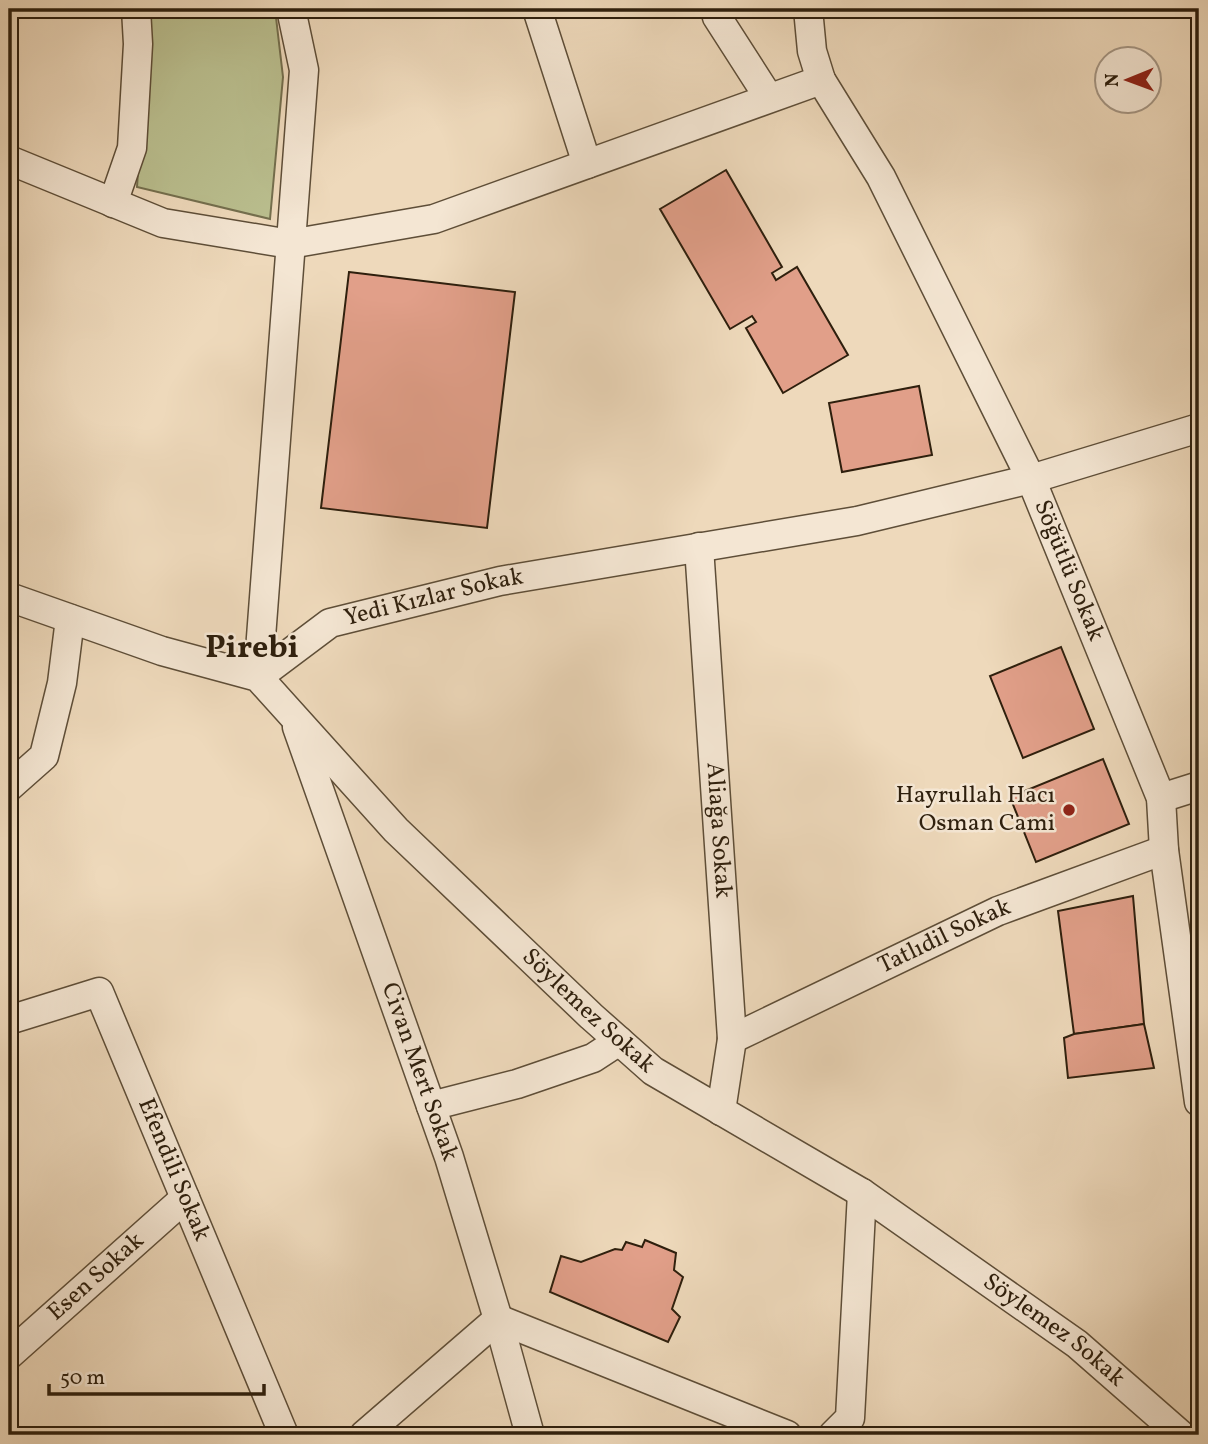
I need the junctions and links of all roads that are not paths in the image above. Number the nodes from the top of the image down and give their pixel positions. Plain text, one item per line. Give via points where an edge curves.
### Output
1 (136, 9) edge
2 (291, 9) edge
3 (537, 9) edge
4 (715, 9) edge
5 (808, 9) edge
6 (821, 80) junction
7 (769, 98) junction
8 (9, 160) edge
9 (587, 164) junction
10 (113, 203) junction
11 (290, 244) junction
12 (1199, 428) edge
13 (1031, 479) junction
14 (699, 547) junction
15 (9, 597) edge
16 (70, 619) junction
17 (258, 677) junction
18 (292, 715) junction
19 (1199, 786) edge
20 (9, 787) edge
21 (1161, 799) junction
22 (1164, 850) junction
23 (9, 1020) edge
24 (732, 1039) junction
25 (619, 1041) junction
26 (1199, 1102) edge
27 (431, 1106) junction
28 (721, 1111) junction
29 (862, 1193) junction
30 (185, 1198) junction
31 (498, 1319) junction
32 (9, 1355) edge
33 (284, 1435) edge
34 (364, 1435) edge
35 (530, 1435) edge
36 (787, 1435) edge
37 (833, 1435) edge
38 (1181, 1435) edge

1 - 10 street via 132,148
2 - 11 street via 304,70
3 - 9 street
4 - 7 street
5 - 6 street, Söğütlü Sokak via 812,51
6 - 7 street
6 - 13 street, Söğütlü Sokak via 881,177
7 - 9 street
8 - 10 street
9 - 11 street via 434,219
10 - 11 street via 163,223
11 - 17 street
12 - 13 street, Yedi Kızlar Sokak
13 - 14 street, Yedi Kızlar Sokak via 857,521
13 - 21 street, Söğütlü Sokak
14 - 17 street, Yedi Kızlar Sokak via 500,581 330,623
14 - 24 street, Aliağa Sokak
15 - 16 street
16 - 17 street
16 - 20 street via 62,683 44,756
17 - 18 street, Söylemez Sokak
18 - 25 street, Söylemez Sokak via 396,830
18 - 27 street, Civan Mert Sokak
19 - 21 street
21 - 22 street, Söğütlü Sokak
22 - 24 street, Tatlıdil Sokak via 998,911
22 - 26 street, Söğütlü Sokak
23 - 30 street, Efendili Sokak via 99,992
24 - 28 street, Aliağa Sokak
25 - 27 street via 593,1058
25 - 28 street, Söylemez Sokak via 653,1071
27 - 31 street, Civan Mert Sokak
28 - 29 street, Söylemez Sokak
29 - 37 street via 850,1418
29 - 38 street, Söylemez Sokak via 1077,1344
30 - 32 street, Esen Sokak
30 - 33 street, Efendili Sokak
31 - 34 street
31 - 35 street, Civan Mert Sokak
31 - 36 street

